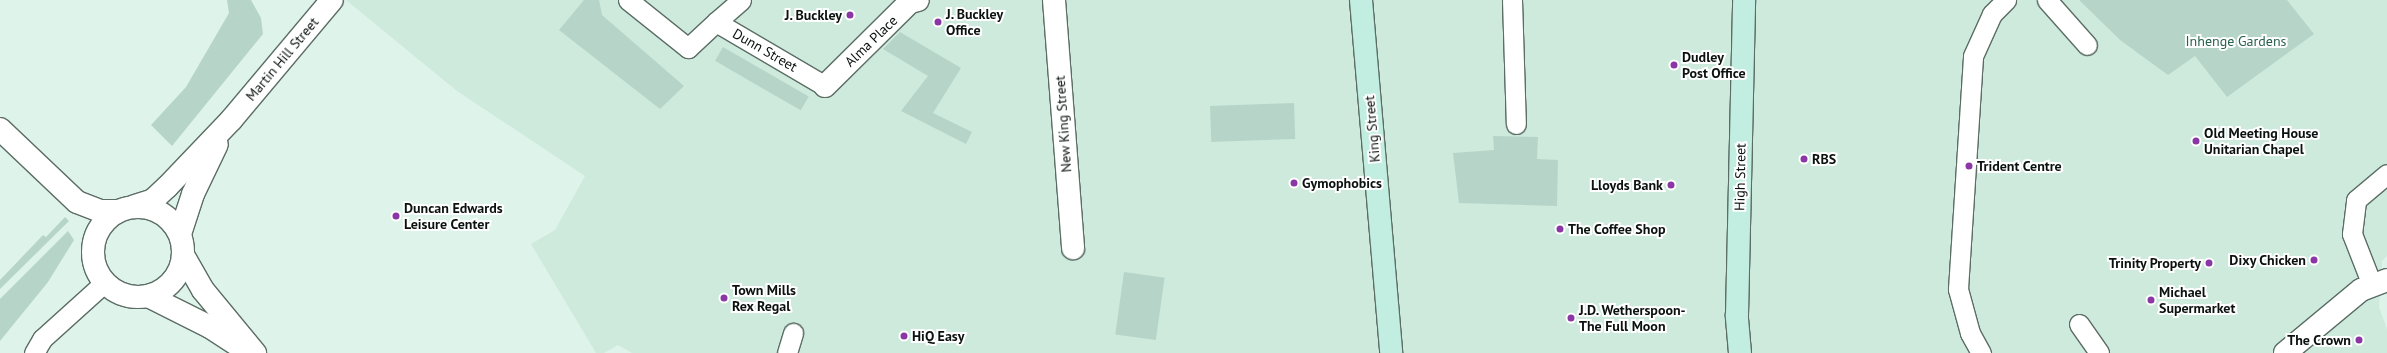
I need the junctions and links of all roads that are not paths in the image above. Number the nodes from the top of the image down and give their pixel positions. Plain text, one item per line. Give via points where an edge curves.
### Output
1 (628, 0) edge
2 (741, 0) edge
3 (918, 0) edge
4 (1054, 0) edge
5 (1361, 0) edge
6 (1512, 0) edge
7 (1744, 0) edge
8 (2006, 0) edge
9 (2047, 0) edge
10 (320, 4) edge
11 (716, 22) junction
12 (2087, 45) dead end
13 (819, 82) joint
14 (232, 119) junction
15 (1516, 124) dead end
16 (0, 129) edge
17 (2387, 174) edge
18 (77, 202) junction
19 (126, 209) junction
20 (94, 240) junction
21 (181, 244) junction
22 (1073, 248) dead end
23 (2380, 282) edge
24 (104, 283) junction
25 (148, 296) junction
26 (2078, 324) dead end
27 (793, 333) dead end
28 (34, 353) edge
29 (250, 353) edge
30 (255, 353) edge
31 (787, 353) edge
32 (1391, 353) edge
33 (1740, 353) edge
34 (1981, 353) edge
35 (2099, 353) edge
36 (2285, 353) edge

1 - 11 lane, Dunn Street via 688,48
2 - 11 lane, Dunn Street
3 - 13 street, Alma Place via 910,2
4 - 22 street, New King Street
5 - 32 street, King Street
6 - 15 lane
7 - 33 street, High Street via 1737,315
8 - 34 lane via 1992,14 1973,56 1958,289 1970,333
9 - 12 lane
10 - 14 street, Martin Hill Street
11 - 13 lane, Dunn Street
14 - 19 street, Martin Hill Street via 153,200
14 - 21 street, Martin Hill Street via 193,194
16 - 18 street
17 - 23 lane via 2356,200 2352,234
18 - 19 street via 100,211
18 - 20 street
19 - 20 street, Martin Hill Street via 107,218
19 - 21 street via 150,207 164,215
20 - 24 street via 95,267
21 - 25 street, Martin Hill Street via 176,277 166,288
21 - 30 street via 203,290
23 - 36 street via 2361,290
24 - 25 street, Martin Hill Street via 126,296
24 - 28 lane via 42,339
25 - 29 street via 210,327
26 - 35 lane
27 - 31 lane

